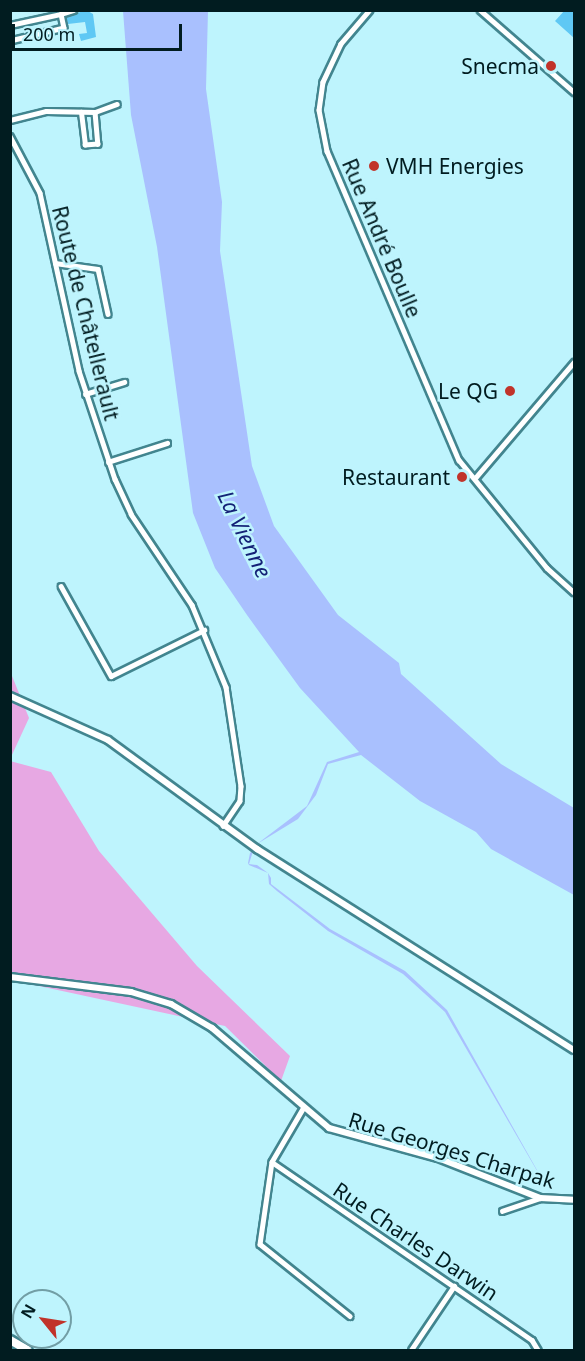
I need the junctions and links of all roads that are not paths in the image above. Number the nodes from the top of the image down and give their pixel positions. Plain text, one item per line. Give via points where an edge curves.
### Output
1 (73, 10) edge
2 (370, 10) edge
3 (480, 10) edge
4 (58, 13) edge
5 (10, 25) edge
6 (10, 41) edge
7 (574, 92) edge
8 (117, 104) dead end
9 (81, 112) junction
10 (95, 112) junction
11 (10, 120) edge
12 (10, 136) edge
13 (55, 263) junction
14 (108, 314) dead end
15 (574, 362) edge
16 (124, 382) dead end
17 (85, 394) junction
18 (167, 443) dead end
19 (108, 462) junction
20 (476, 477) junction
21 (61, 586) dead end
22 (574, 592) edge
23 (204, 630) junction
24 (10, 696) edge
25 (223, 826) junction
26 (10, 977) edge
27 (574, 1050) edge
28 (303, 1109) junction
29 (272, 1162) junction
30 (540, 1198) junction
31 (574, 1200) edge
32 (501, 1211) dead end
33 (454, 1286) junction
34 (350, 1316) dead end
35 (10, 1340) edge
36 (27, 1350) edge
37 (411, 1350) edge
38 (538, 1350) edge

1 - 4 street
2 - 20 street, Rue André Boulle via 327,69 319,102 323,138 459,459
3 - 7 street
4 - 5 street
4 - 6 street via 64,28
8 - 10 street
9 - 10 street
9 - 10 street via 85,145 98,144
9 - 11 street via 46,111
12 - 13 street, Route de Châtellerault via 40,192
13 - 14 street via 98,269
13 - 17 street, Route de Châtellerault
15 - 20 street
16 - 17 street
17 - 19 street, Route de Châtellerault
18 - 19 street
19 - 23 street, Route de Châtellerault via 131,514
20 - 22 street, Rue André Boulle via 547,568
21 - 23 street via 111,676
23 - 25 street, Route de Châtellerault via 232,714 242,786 240,801
24 - 25 street via 108,740
25 - 27 street
26 - 28 street, Rue Georges Charpak via 131,992 183,1010 212,1028
28 - 29 street
28 - 30 street, Rue Georges Charpak via 328,1128 438,1158
29 - 33 street, Rue Charles Darwin
29 - 34 street via 260,1239 265,1252
30 - 31 street, Rue Georges Charpak
30 - 32 street
33 - 37 street
33 - 38 street, Rue Charles Darwin via 532,1340
35 - 36 highway

